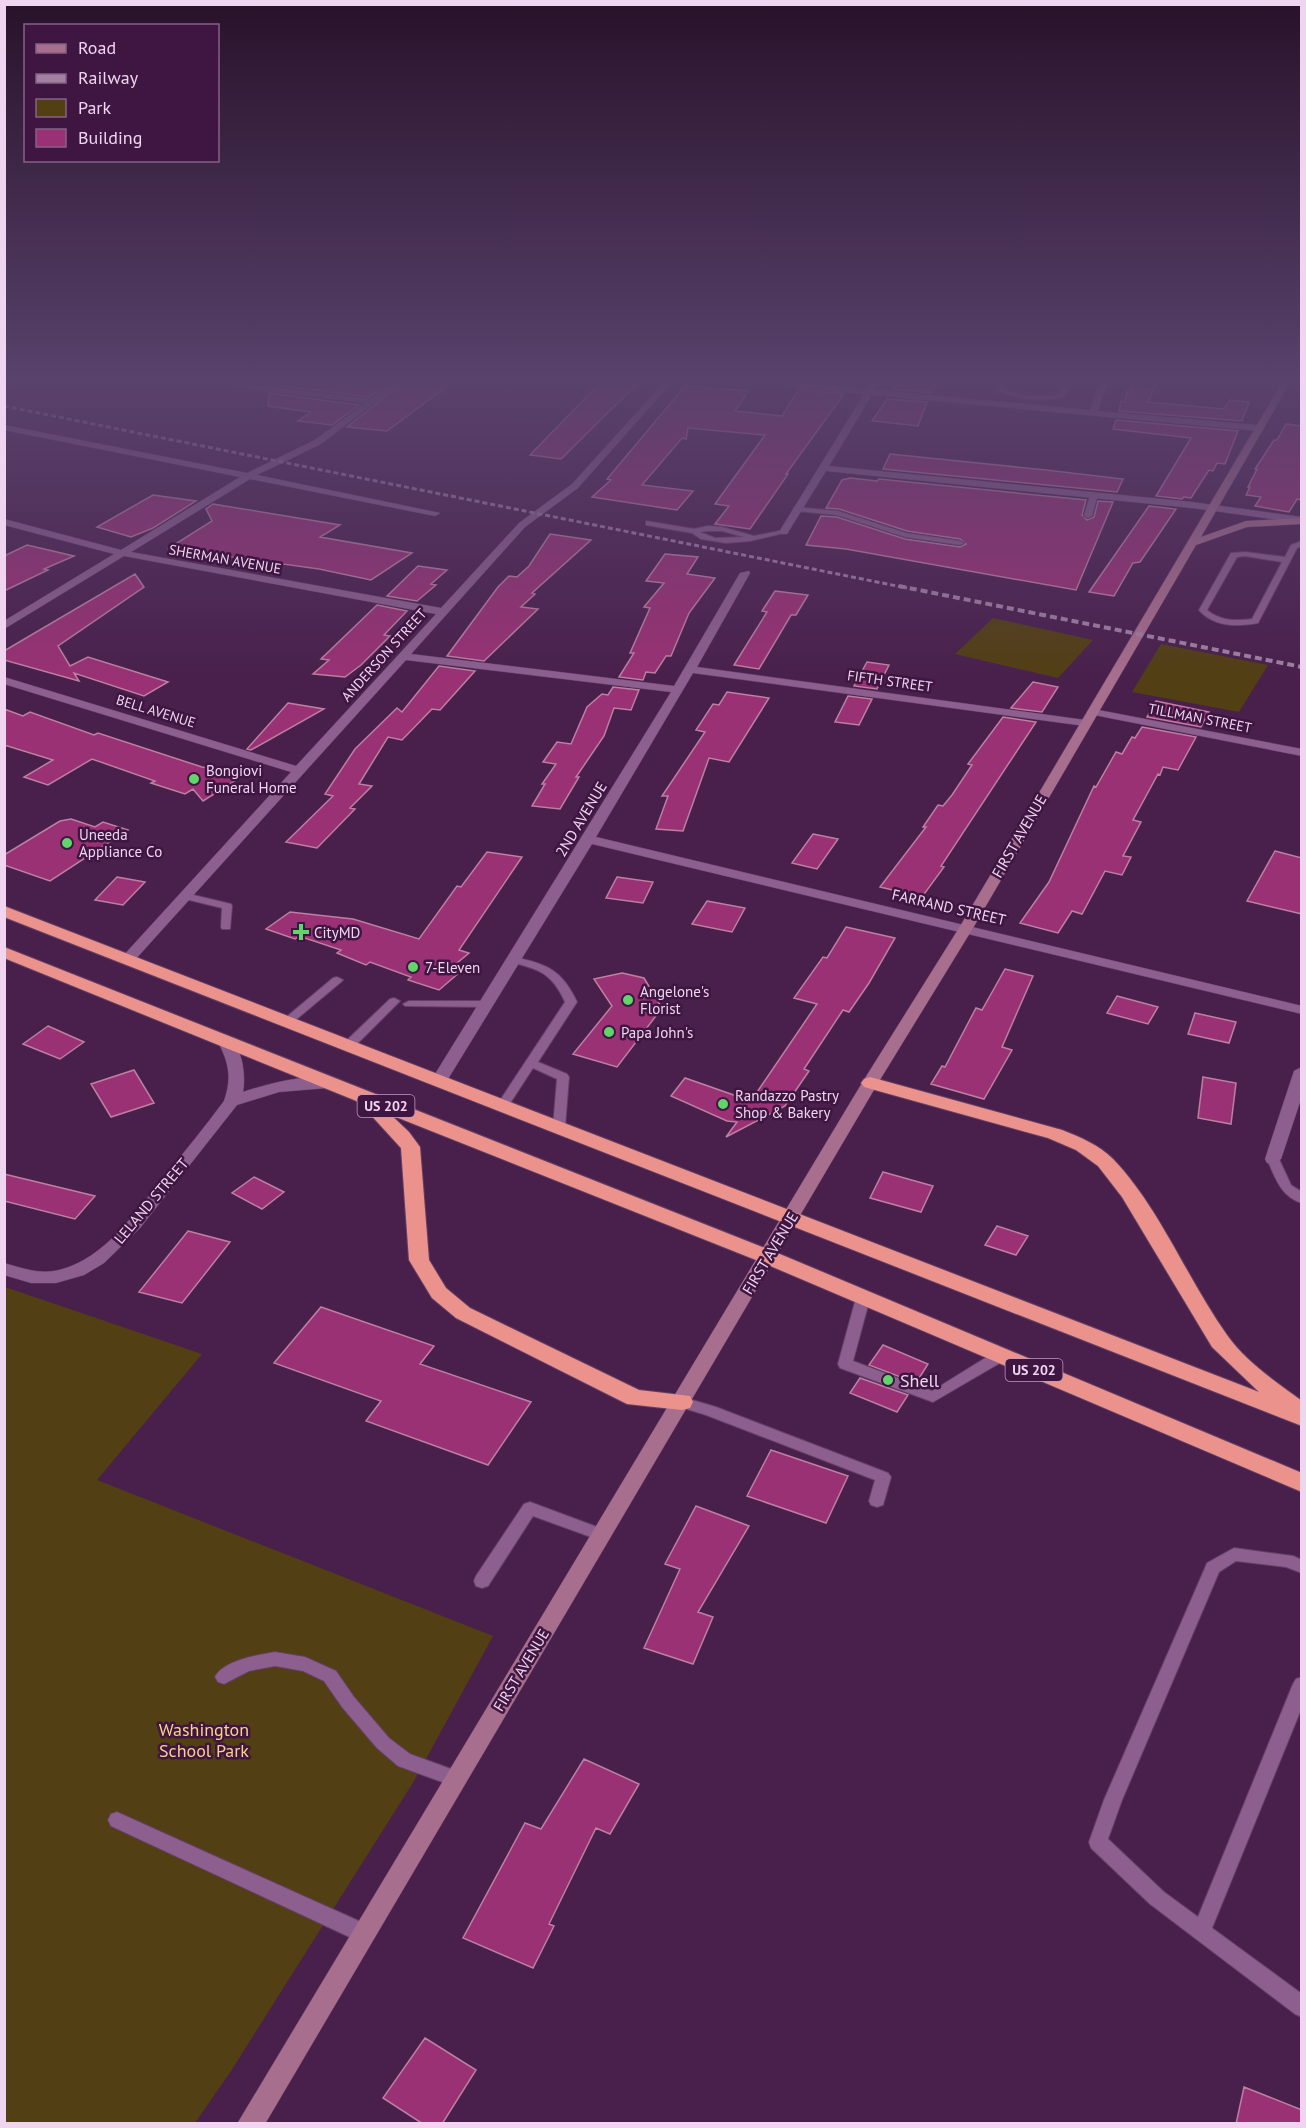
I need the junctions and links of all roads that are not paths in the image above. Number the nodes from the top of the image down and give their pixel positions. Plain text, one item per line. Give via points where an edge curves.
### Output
1 (241, 480) edge
2 (270, 480) edge
3 (580, 480) edge
4 (814, 480) edge
5 (950, 480) edge
6 (1228, 480) edge
7 (1094, 494) junction
8 (1212, 507) junction
9 (796, 511) junction
10 (435, 513) dead end
11 (1088, 516) dead end
12 (1302, 521) edge
13 (4, 522) edge
14 (649, 523) dead end
15 (784, 532) joint
16 (960, 543) dead end
17 (1191, 543) junction
18 (1302, 543) edge
19 (121, 553) junction
20 (1287, 560) junction
21 (745, 573) dead end
22 (444, 612) junction
23 (4, 626) edge
24 (403, 657) junction
25 (691, 669) junction
26 (4, 680) edge
27 (678, 690) junction
28 (1089, 718) junction
29 (1302, 753) edge
30 (299, 771) junction
31 (589, 839) junction
32 (185, 896) junction
33 (4, 912) edge
34 (226, 927) dead end
35 (966, 928) junction
36 (4, 952) edge
37 (128, 959) junction
38 (514, 960) junction
39 (337, 980) dead end
40 (394, 1001) dead end
41 (409, 1004) dead end
42 (487, 1004) junction
43 (1302, 1010) edge
44 (288, 1021) junction
45 (225, 1042) junction
46 (350, 1044) junction
47 (531, 1063) junction
48 (1302, 1071) edge
49 (440, 1079) junction
50 (327, 1083) junction
51 (870, 1083) junction
52 (360, 1096) junction
53 (232, 1102) junction
54 (503, 1105) junction
55 (559, 1127) junction
56 (1273, 1159) joint
57 (1302, 1199) edge
58 (790, 1220) junction
59 (768, 1257) junction
60 (4, 1269) edge
61 (863, 1298) junction
62 (1000, 1356) junction
63 (682, 1402) junction
64 (1302, 1415) edge
65 (1302, 1483) edge
66 (877, 1501) dead end
67 (602, 1535) junction
68 (1302, 1567) edge
69 (482, 1581) dead end
70 (224, 1677) dead end
71 (1302, 1684) edge
72 (456, 1779) junction
73 (117, 1820) dead end
74 (1202, 1930) junction
75 (363, 1933) junction
76 (1302, 2007) edge
77 (249, 2124) edge

1 - 19 street
2 - 10 street
3 - 22 street, ANDERSON STREET via 522,525
4 - 9 street
5 - 7 street
6 - 8 street, FIRST AVENUE
7 - 8 street
7 - 11 lane
8 - 12 street
8 - 17 street, FIRST AVENUE
9 - 15 street
9 - 16 lane via 852,518 905,535
12 - 17 street via 1246,524
13 - 19 street, SHERMAN AVENUE
14 - 15 lane via 694,531 714,540
17 - 28 street, FIRST AVENUE
18 - 20 lane via 1294,547
19 - 22 street, SHERMAN AVENUE
19 - 23 street
20 - 20 lane via 1255,621 1238,624 1210,618 1203,610 1234,555
21 - 25 street, 2ND AVENUE
22 - 24 street, ANDERSON STREET
24 - 27 street
24 - 30 street, ANDERSON STREET
25 - 27 street, 2ND AVENUE
25 - 28 street, FIFTH STREET
26 - 30 street, BELL AVENUE
27 - 31 street, 2ND AVENUE
28 - 29 street, TILLMAN STREET
28 - 35 street, FIRST AVENUE
30 - 32 street, ANDERSON STREET
31 - 35 street, FARRAND STREET
31 - 38 street, 2ND AVENUE
32 - 34 lane via 227,906
32 - 37 street, ANDERSON STREET
33 - 37 highway
35 - 43 street, FARRAND STREET
35 - 51 street, FIRST AVENUE
36 - 45 highway, US 202
37 - 44 highway
38 - 42 street, 2ND AVENUE
38 - 47 lane via 540,965 564,982 571,1002
39 - 44 lane
40 - 46 lane
41 - 42 lane
42 - 49 street, 2ND AVENUE
44 - 46 highway
45 - 50 highway, US 202
45 - 53 street, LELAND STREET via 239,1071
46 - 49 highway
47 - 54 lane
47 - 55 lane via 563,1077
48 - 56 street
49 - 54 highway
50 - 52 highway, US 202
50 - 53 street via 278,1086
51 - 58 street, FIRST AVENUE
51 - 64 highway via 1055,1134 1083,1146 1105,1162 1130,1192 1220,1342 1254,1377
52 - 59 highway, US 202
52 - 63 highway via 410,1148 419,1260 438,1293 463,1313 635,1398
53 - 60 street, LELAND STREET via 140,1217 96,1262 53,1279 23,1277
54 - 55 highway
55 - 58 highway
56 - 57 lane via 1286,1187
58 - 59 street, FIRST AVENUE
58 - 64 highway
59 - 61 highway, US 202
59 - 63 street, FIRST AVENUE
61 - 62 highway, US 202
61 - 62 lane via 845,1364 933,1398
62 - 65 highway, US 202
63 - 66 lane via 883,1477
63 - 67 street, FIRST AVENUE
67 - 69 lane via 530,1508
67 - 72 street, FIRST AVENUE
68 - 74 lane via 1287,1561 1234,1554 1213,1568 1098,1842 1157,1898
70 - 72 lane via 246,1665 275,1659 305,1664 330,1676 383,1743 404,1760
71 - 74 lane
72 - 75 street, FIRST AVENUE
73 - 75 lane
74 - 76 lane
75 - 77 street, FIRST AVENUE

